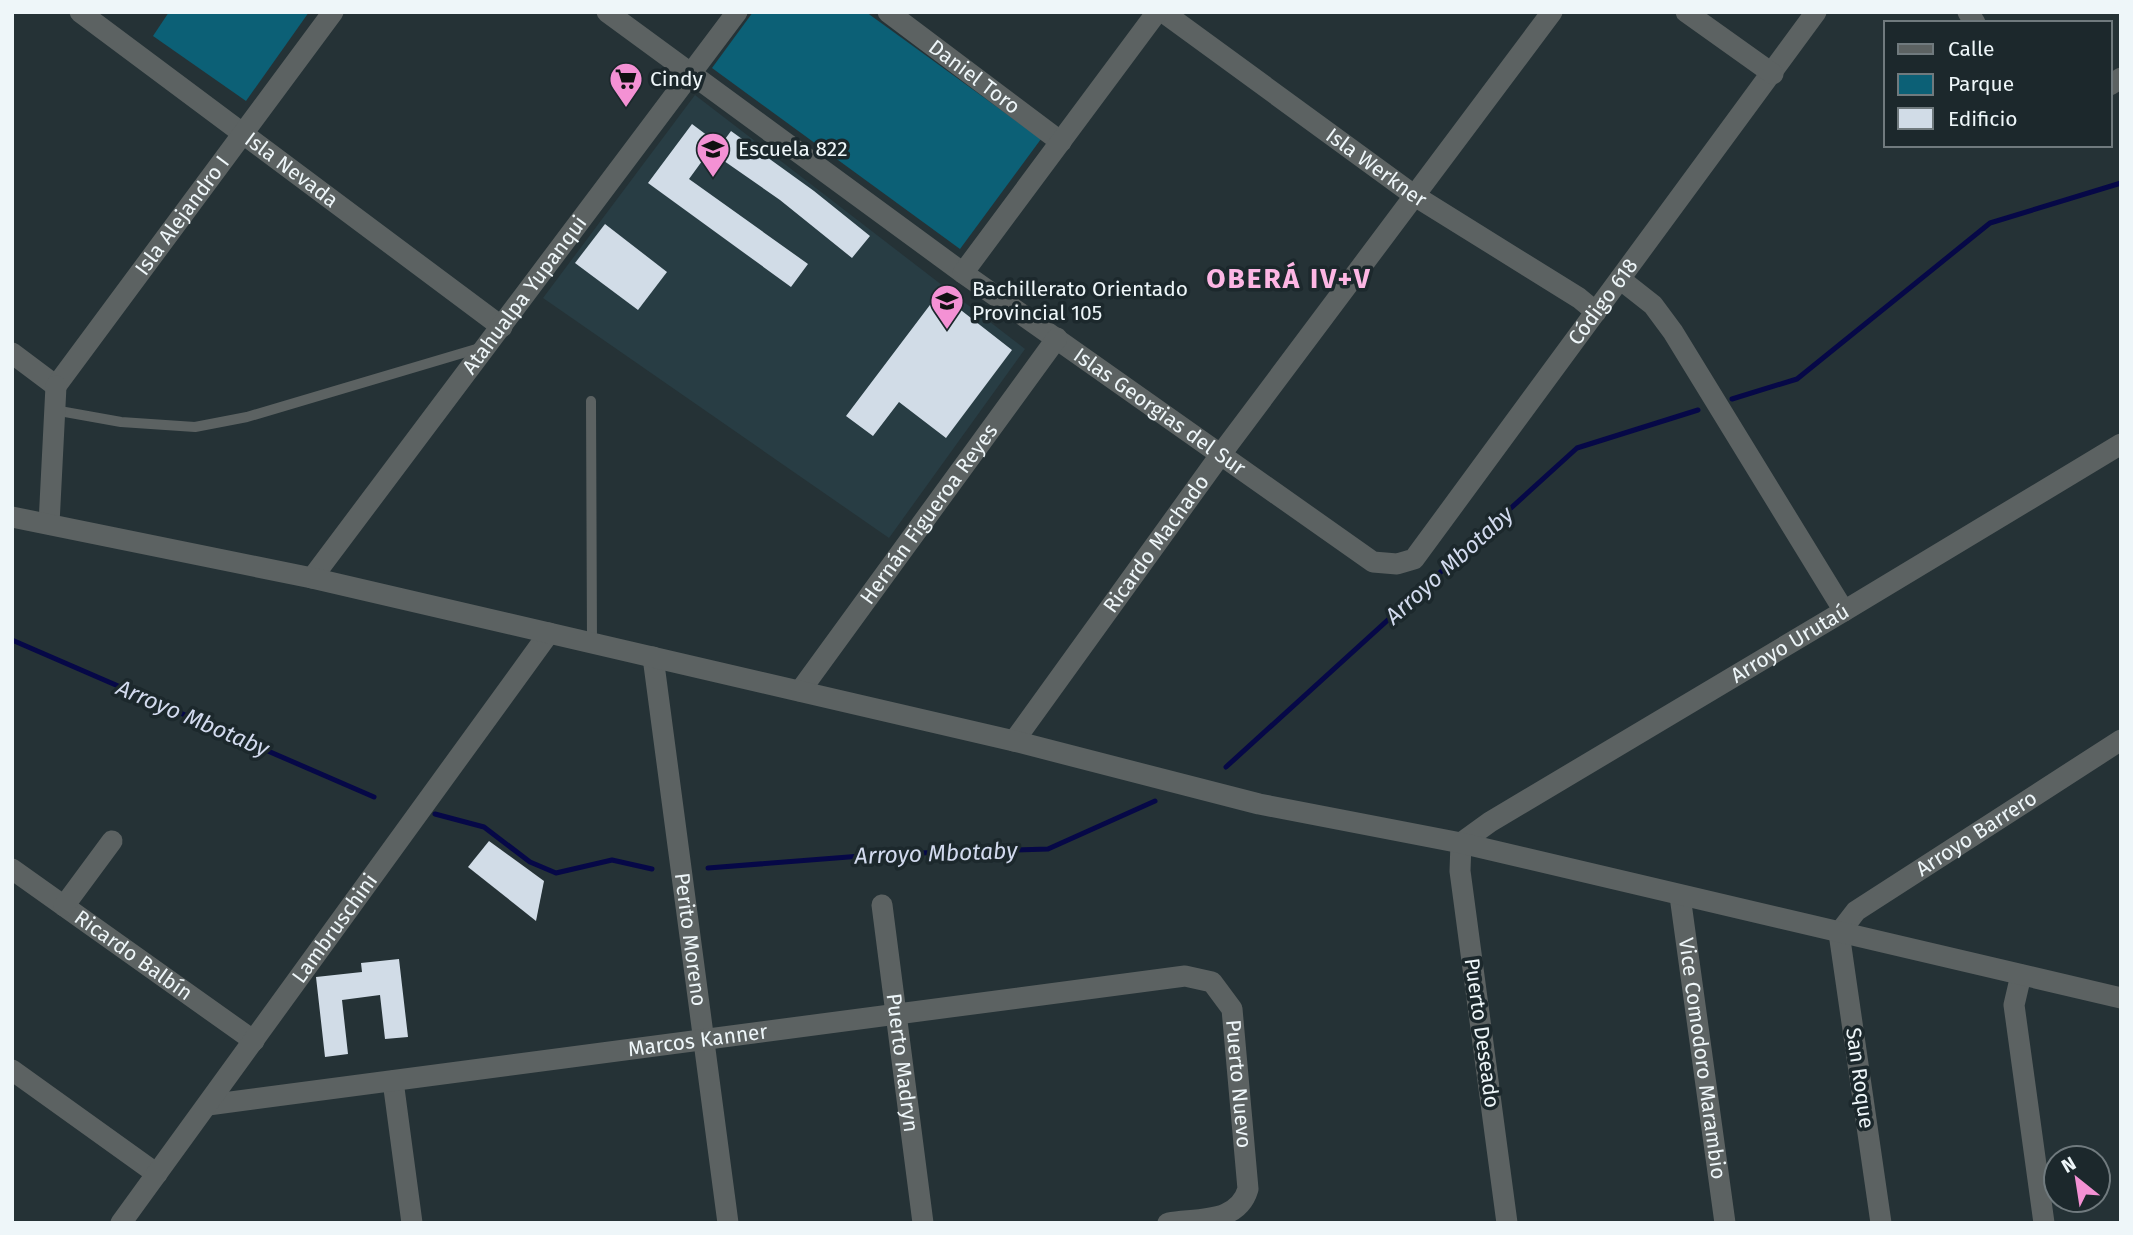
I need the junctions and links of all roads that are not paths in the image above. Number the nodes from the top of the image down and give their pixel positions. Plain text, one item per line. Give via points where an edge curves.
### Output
1 (80, 12) edge
2 (333, 12) edge
3 (607, 12) edge
4 (737, 12) edge
5 (888, 12) edge
6 (1157, 12) edge
7 (1163, 12) edge
8 (1552, 12) edge
9 (1686, 12) edge
10 (1816, 12) edge
11 (692, 73) junction
12 (1773, 74) junction
13 (243, 134) junction
14 (1061, 142) junction
15 (1415, 196) junction
16 (963, 273) junction
17 (1620, 279) junction
18 (1596, 312) junction
19 (502, 327) junction
20 (1057, 338) junction
21 (489, 345) junction
22 (12, 354) edge
23 (55, 386) junction
24 (591, 401) dead end
25 (54, 410) junction
26 (2121, 444) edge
27 (1221, 454) junction
28 (12, 517) edge
29 (50, 524) junction
30 (1373, 562) joint
31 (312, 578) junction
32 (1844, 611) junction
33 (550, 633) junction
34 (592, 643) junction
35 (653, 657) junction
36 (800, 691) junction
37 (2121, 740) edge
38 (1014, 741) junction
39 (2097, 756) junction
40 (2121, 761) edge
41 (111, 841) dead end
42 (1461, 843) junction
43 (12, 869) edge
44 (1680, 896) junction
45 (883, 905) dead end
46 (64, 906) junction
47 (1839, 933) junction
48 (2021, 975) junction
49 (1185, 976) joint
50 (2121, 998) edge
51 (896, 1016) junction
52 (254, 1041) junction
53 (702, 1041) junction
54 (12, 1070) edge
55 (393, 1081) junction
56 (208, 1105) junction
57 (157, 1174) junction
58 (121, 1223) edge
59 (412, 1223) edge
60 (728, 1223) edge
61 (923, 1223) edge
62 (1168, 1223) edge
63 (1507, 1223) edge
64 (1725, 1223) edge
65 (1881, 1223) edge
66 (2044, 1223) edge

1 - 13 street, Isla Nevada
2 - 13 street, Isla Alejandro I
3 - 11 street, Islas Georgias del Sur
4 - 11 street, Atahualpa Yupanqui
5 - 14 street, Daniel Toro
6 - 14 street
7 - 15 street, Isla Werkner
8 - 15 street, Ricardo Machado
9 - 12 street
10 - 12 street, Código 618
11 - 16 street, Islas Georgias del Sur
11 - 19 street, Atahualpa Yupanqui
12 - 17 street, Código 618
13 - 19 street, Isla Nevada
13 - 23 street, Isla Alejandro I
14 - 16 street
15 - 18 street, Isla Werkner
15 - 27 street, Ricardo Machado
16 - 20 street, Islas Georgias del Sur
17 - 18 street, Código 618
17 - 32 street via 1653,305 1673,332
18 - 30 street, Código 618 via 1414,559 1397,565
19 - 21 street, Atahualpa Yupanqui
20 - 27 street, Islas Georgias del Sur
20 - 36 street, Hernán Figueroa Reyes
21 - 25 lane via 247,417 195,427 121,422
21 - 31 street, Atahualpa Yupanqui
22 - 23 street
23 - 25 street
24 - 34 lane
25 - 29 street
26 - 32 street, Arroyo Urutaú
27 - 30 street, Islas Georgias del Sur
27 - 38 street, Ricardo Machado
28 - 29 street
29 - 31 street
31 - 33 street
32 - 42 street, Arroyo Urutaú
33 - 34 street
33 - 52 street, Lambruschini
34 - 35 street
35 - 36 street
35 - 53 street, Perito Moreno
36 - 38 street
37 - 39 street, Arroyo Barrero
38 - 42 street via 1259,804
39 - 40 street
39 - 47 street, Arroyo Barrero via 1856,911
41 - 46 street
42 - 44 street
42 - 63 street, Puerto Deseado via 1460,871
43 - 46 street, Ricardo Balbín
44 - 47 street
44 - 64 street, Vice Comodoro Marambio
45 - 51 street, Puerto Madryn
46 - 52 street, Ricardo Balbín
47 - 48 street
47 - 65 street, San Roque
48 - 50 street
48 - 66 street via 2014,1005
49 - 51 street, Marcos Kanner
49 - 62 street, Puerto Nuevo via 1212,982 1232,1009 1248,1189 1231,1214
51 - 53 street, Marcos Kanner
51 - 61 street, Puerto Madryn
52 - 56 street, Lambruschini
53 - 55 street, Marcos Kanner
53 - 60 street, Perito Moreno
54 - 57 street
55 - 56 street, Marcos Kanner
55 - 59 street
56 - 57 street, Lambruschini
57 - 58 street, Lambruschini

